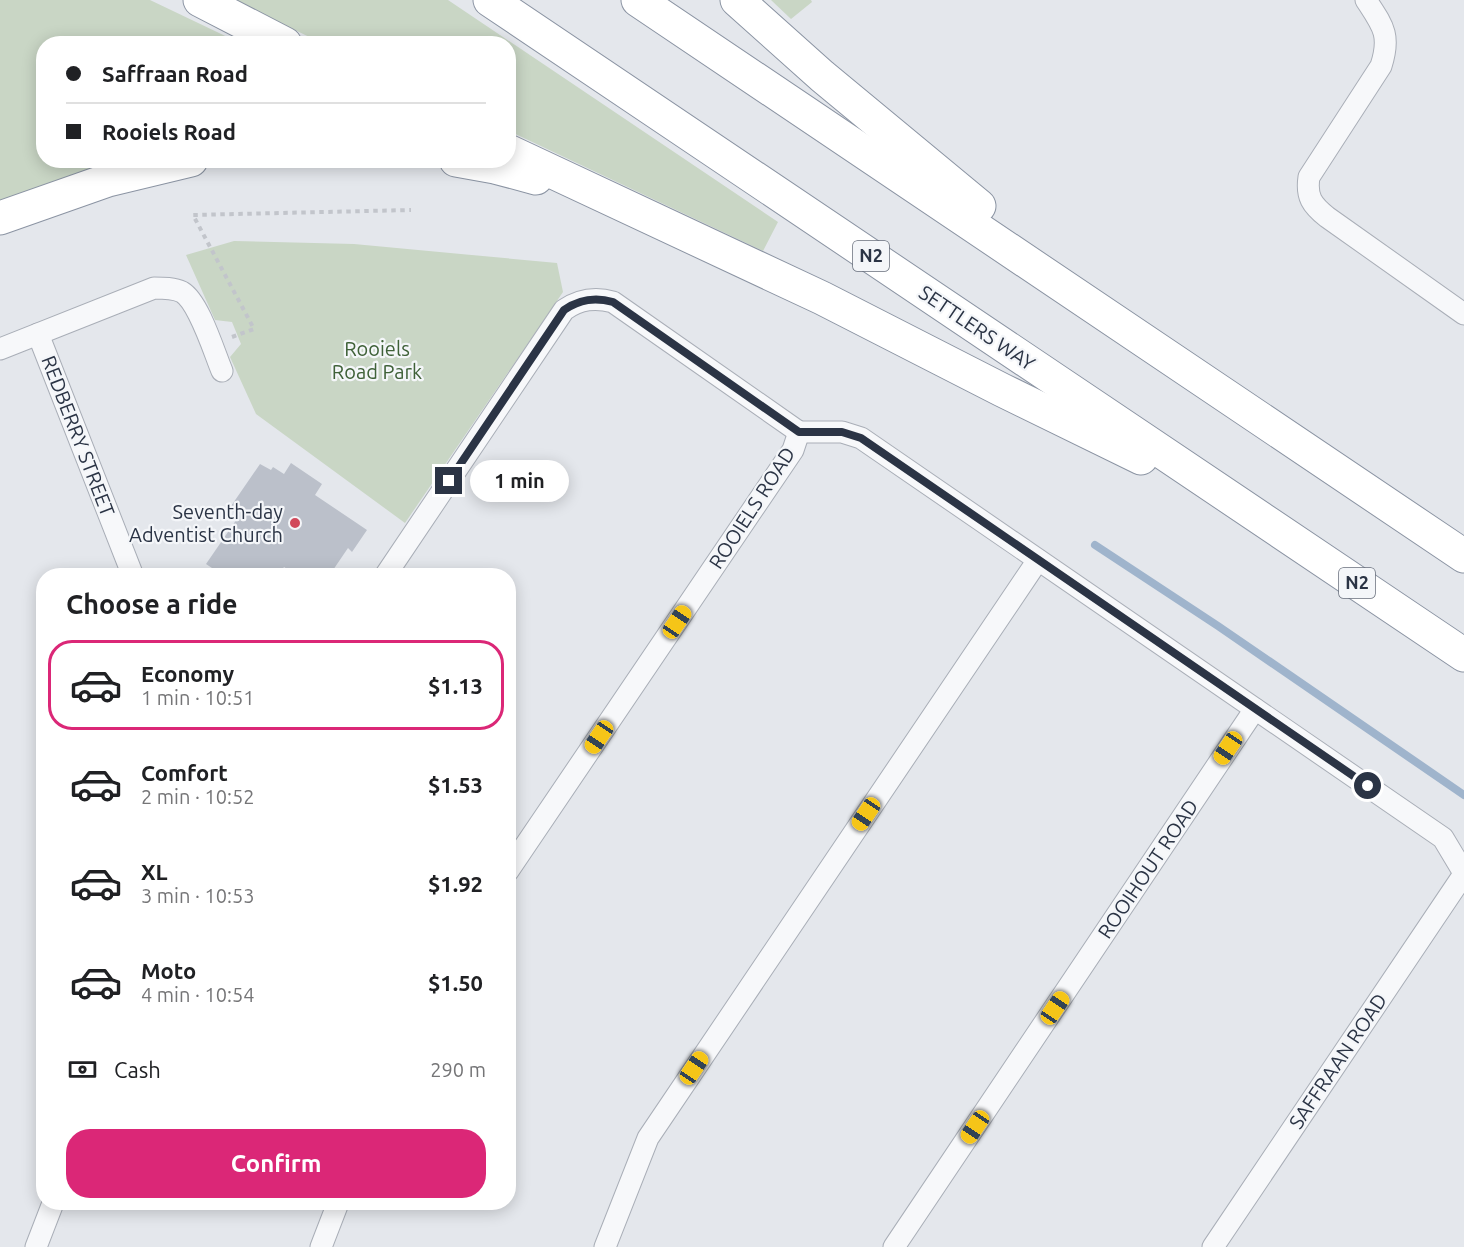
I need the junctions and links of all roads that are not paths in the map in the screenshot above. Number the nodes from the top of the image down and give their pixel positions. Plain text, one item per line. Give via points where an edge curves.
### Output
1 (200, 0) edge
2 (490, 0) edge
3 (638, 0) edge
4 (737, 0) edge
5 (1366, 0) edge
6 (270, 36) edge
7 (516, 155) edge
8 (158, 168) edge
9 (499, 168) edge
10 (616, 201) junction
11 (0, 218) edge
12 (1463, 311) edge
13 (1114, 319) junction
14 (38, 334) junction
15 (0, 349) edge
16 (222, 371) dead end
17 (799, 432) junction
18 (1251, 512) junction
19 (1464, 556) edge
20 (1038, 560) junction
21 (131, 568) edge
22 (390, 568) edge
23 (1464, 655) edge
24 (1255, 709) junction
25 (516, 859) edge
26 (1464, 873) edge
27 (49, 1210) edge
28 (335, 1210) edge
29 (36, 1247) edge
30 (321, 1247) edge
31 (605, 1247) edge
32 (894, 1247) edge
33 (1213, 1247) edge

1 - 6 highway
2 - 18 highway, SETTLERS WAY / N2
3 - 13 highway
4 - 13 highway via 822,76
5 - 12 street via 1386,34 1386,50 1381,66 1309,177 1307,191 1313,206 1327,218
7 - 10 highway
8 - 11 highway via 108,180
9 - 10 highway
10 - 18 highway via 822,298
13 - 19 highway
14 - 15 street, REDBERRY STREET
14 - 16 street via 154,288 166,288 182,292 191,301
14 - 21 street, REDBERRY STREET
17 - 20 street via 842,432 861,438
17 - 22 street, ROOIELS ROAD via 613,302 581,301 564,310
17 - 25 street, ROOIELS ROAD via 793,450
18 - 23 highway, SETTLERS WAY / N2
20 - 24 street
20 - 31 street via 648,1138
24 - 26 street, SAFFRAAN ROAD via 1443,838
24 - 32 street, ROOIHOUT ROAD
26 - 33 street, SAFFRAAN ROAD
27 - 29 street
28 - 30 street

